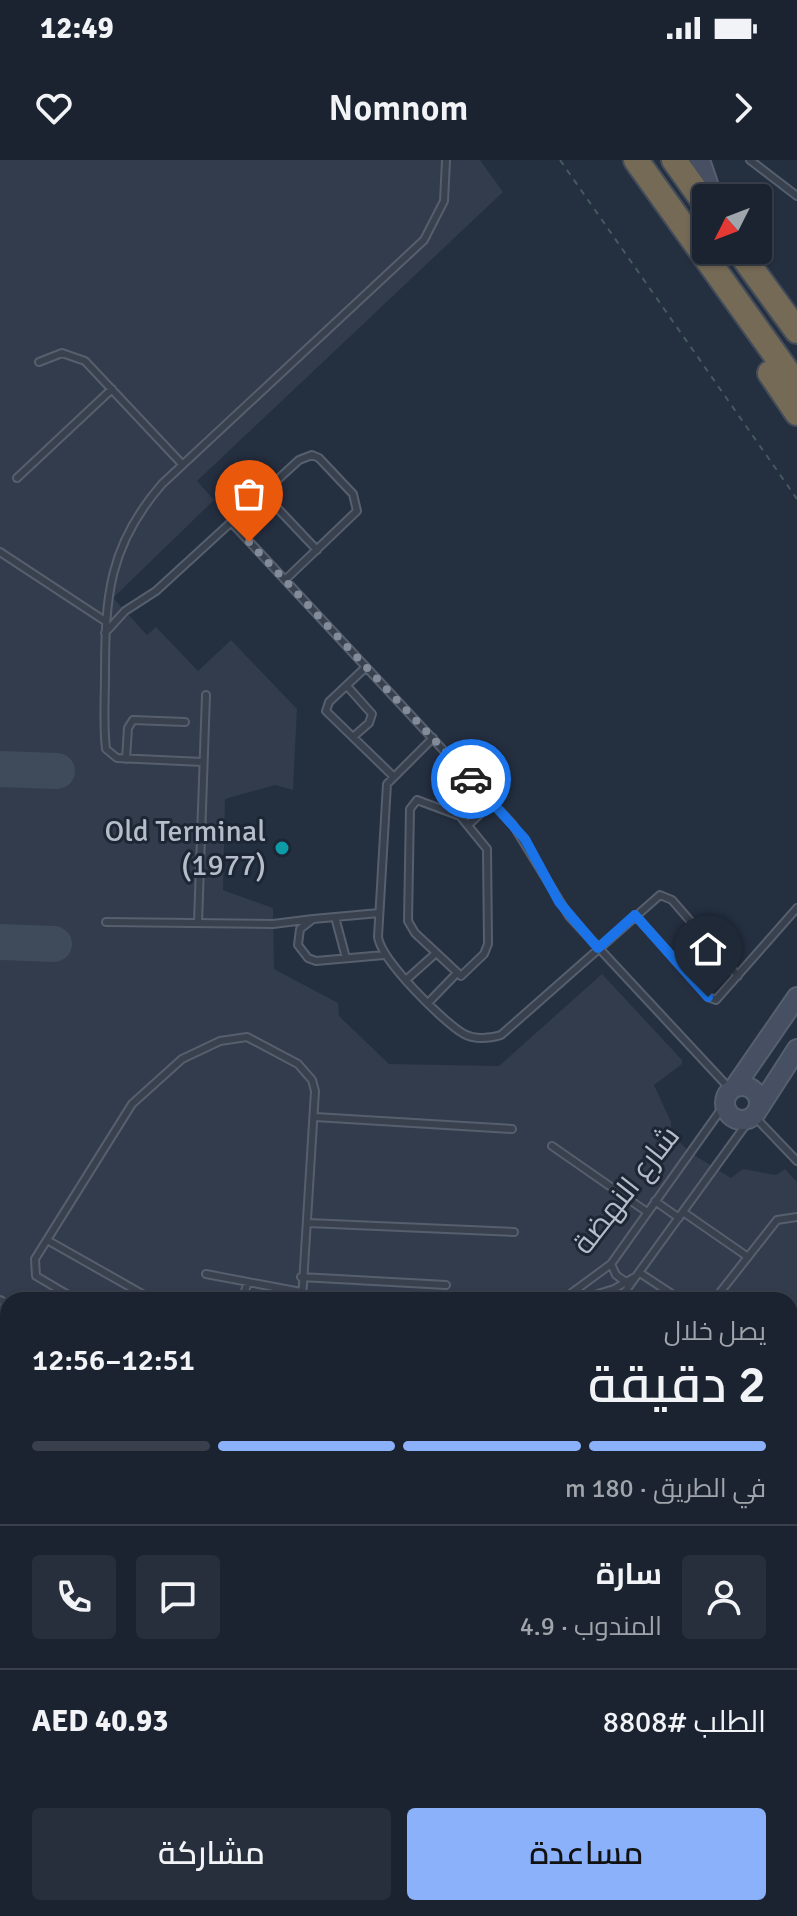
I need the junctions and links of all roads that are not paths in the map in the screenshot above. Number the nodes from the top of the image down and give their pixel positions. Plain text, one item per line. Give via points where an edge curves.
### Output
1 (446, 160) edge
2 (636, 160) edge
3 (674, 160) edge
4 (700, 160) edge
5 (750, 160) edge
6 (708, 184) edge
7 (692, 185) edge
8 (797, 196) edge
9 (749, 264) edge
10 (730, 292) junction
11 (797, 331) edge
12 (39, 362) dead end
13 (797, 385) edge
14 (112, 389) junction
15 (797, 413) edge
16 (182, 464) junction
17 (17, 478) dead end
18 (263, 493) junction
19 (231, 522) junction
20 (317, 550) junction
21 (0, 552) edge
22 (285, 580) junction
23 (105, 621) junction
24 (105, 633) junction
25 (366, 667) junction
26 (347, 686) junction
27 (206, 695) dead end
28 (185, 722) dead end
29 (353, 737) junction
30 (433, 738) junction
31 (126, 759) junction
32 (203, 762) junction
33 (392, 775) junction
34 (493, 802) junction
35 (469, 824) junction
36 (797, 908) edge
37 (379, 913) junction
38 (635, 915) junction
39 (335, 917) junction
40 (313, 919) junction
41 (106, 922) dead end
42 (198, 923) junction
43 (598, 948) junction
44 (435, 954) junction
45 (384, 955) junction
46 (346, 958) junction
47 (456, 974) junction
48 (738, 976) junction
49 (407, 979) junction
50 (797, 997) edge
51 (429, 1002) junction
52 (797, 1049) edge
53 (730, 1094) junction
54 (754, 1115) junction
55 (315, 1117) junction
56 (512, 1129) dead end
57 (552, 1146) dead end
58 (797, 1161) edge
59 (655, 1201) junction
60 (647, 1212) junction
61 (681, 1215) junction
62 (797, 1217) edge
63 (308, 1223) junction
64 (514, 1232) dead end
65 (47, 1240) junction
66 (748, 1257) junction
67 (611, 1264) junction
68 (206, 1274) dead end
69 (638, 1274) junction
70 (301, 1277) junction
71 (248, 1282) junction
72 (626, 1282) junction
73 (446, 1285) dead end
74 (63, 1292) edge
75 (139, 1292) edge
76 (245, 1292) edge
77 (286, 1292) edge
78 (301, 1292) edge
79 (573, 1292) edge
80 (599, 1292) edge
81 (625, 1292) edge
82 (668, 1292) edge
83 (720, 1292) edge

1 - 16 lane via 444,201 424,240
2 - 10 highway
3 - 7 highway
4 - 6 main road
5 - 8 lane
9 - 11 highway
10 - 13 highway
10 - 15 highway via 756,352
12 - 14 lane via 50,355 75,355
14 - 16 lane
14 - 17 lane
16 - 23 lane via 130,527 110,577
18 - 19 lane
18 - 20 lane
18 - 20 lane via 305,456 319,458 328,467 353,494 357,511
19 - 22 lane
19 - 24 lane
20 - 22 lane
21 - 23 lane
22 - 25 lane
23 - 24 lane
24 - 31 lane via 106,749
25 - 26 lane
25 - 30 lane
26 - 29 lane via 372,714
26 - 29 lane via 326,711
27 - 32 lane
28 - 31 lane via 133,720
29 - 33 lane
30 - 33 lane
30 - 34 lane
31 - 32 lane
32 - 42 lane
33 - 37 lane via 385,793
34 - 35 lane
34 - 43 lane via 525,839 559,902
35 - 44 lane via 424,800 410,809 408,921
35 - 47 lane via 489,857 488,944 469,971
36 - 48 lane
37 - 39 lane
37 - 45 lane
38 - 43 lane
38 - 48 lane via 654,898 667,895
38 - 48 lane via 711,1000
39 - 40 lane
39 - 46 lane
40 - 42 lane
40 - 46 lane via 297,937 302,953 316,961
41 - 42 lane
43 - 51 lane via 501,1035 465,1034
43 - 53 lane
44 - 47 lane
44 - 49 lane
45 - 46 lane
45 - 49 lane
47 - 51 lane
49 - 51 lane
50 - 53 main road, شارع النهضة
52 - 54 main road, شارع النهضة
53 - 54 main road via 737,1120
53 - 54 main road via 746,1086 756,1093
53 - 59 lane, شارع النهضة
54 - 58 lane
54 - 61 lane, شارع النهضة
55 - 56 lane
55 - 63 lane
55 - 65 lane via 315,1091 307,1071 261,1041 233,1037 188,1056 132,1104
57 - 60 lane
59 - 60 lane, شارع النهضة
59 - 61 lane
60 - 67 lane, شارع النهضة
61 - 66 lane
61 - 69 lane, شارع النهضة
62 - 66 lane via 777,1220
63 - 64 lane
63 - 70 lane
65 - 74 lane via 35,1259 36,1276
65 - 75 lane
66 - 83 lane
67 - 72 lane
67 - 79 lane, شارع النهضة
68 - 71 lane
69 - 72 lane
69 - 81 lane, شارع النهضة
69 - 82 lane
70 - 73 lane
70 - 78 lane
71 - 76 lane
71 - 77 lane
72 - 80 lane

